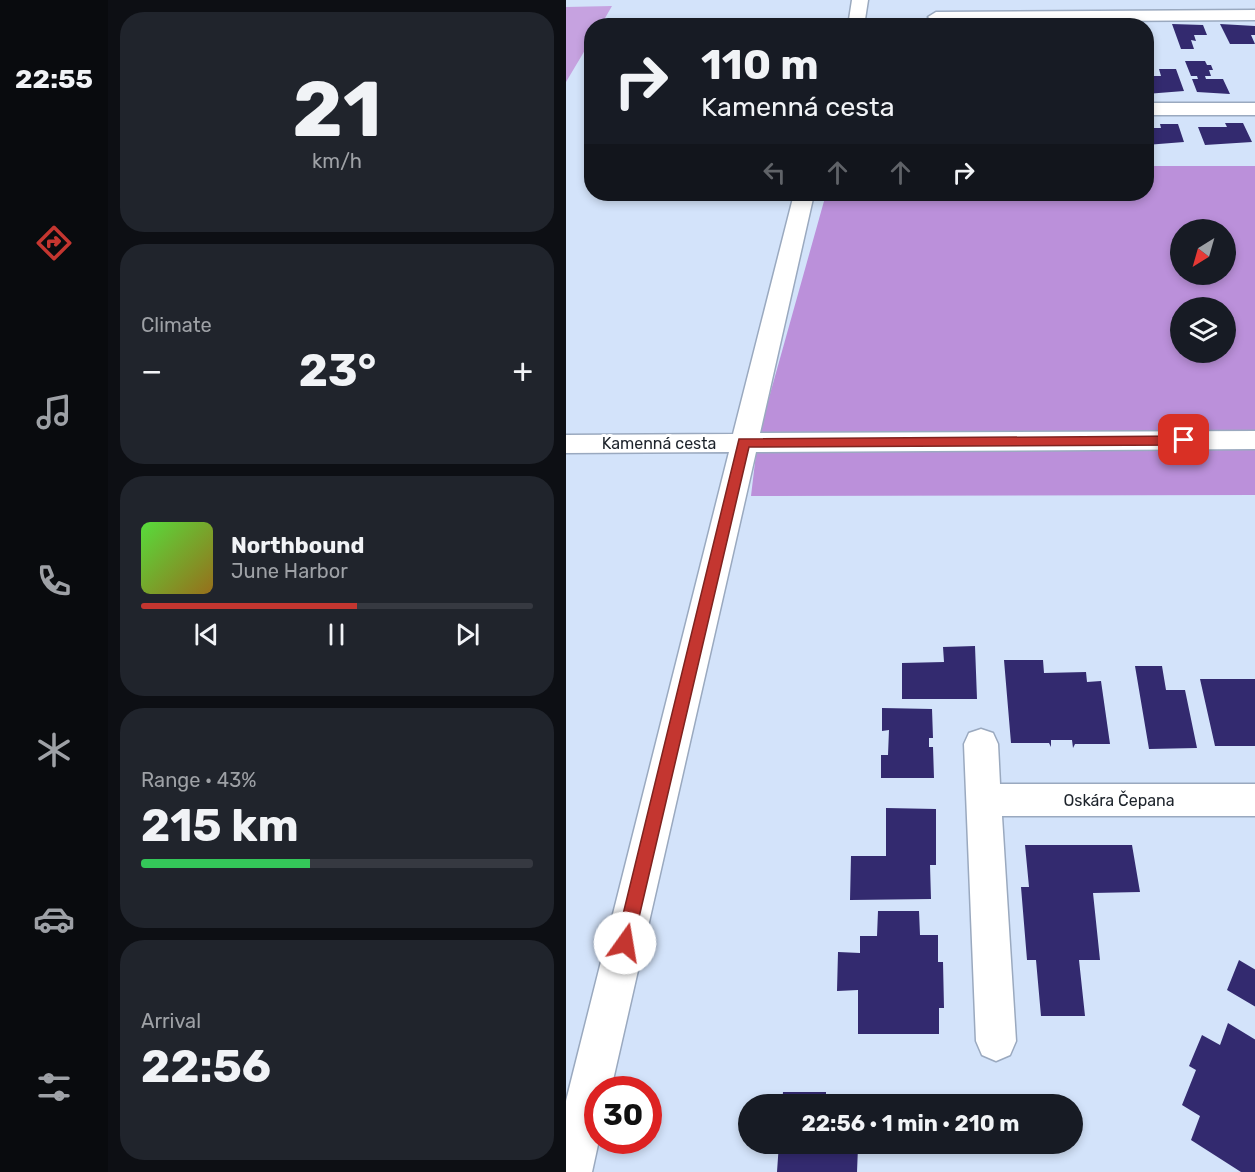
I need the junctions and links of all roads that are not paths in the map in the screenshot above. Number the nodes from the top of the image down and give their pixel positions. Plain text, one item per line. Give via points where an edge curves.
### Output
1 (860, 0) edge
2 (936, 14) edge
3 (1256, 15) edge
4 (857, 18) edge
5 (1154, 109) edge
6 (1256, 109) edge
7 (802, 201) edge
8 (1256, 440) edge
9 (744, 442) junction
10 (566, 444) edge
11 (982, 744) dead end
12 (983, 800) junction
13 (1256, 800) edge
14 (995, 1041) dead end
15 (570, 1172) edge

1 - 4 street
2 - 3 street
5 - 6 street
7 - 9 street
8 - 9 street, Kamenná cesta
9 - 10 street, Kamenná cesta
9 - 15 street
11 - 12 street
12 - 13 street, Oskára Čepana
12 - 14 street

